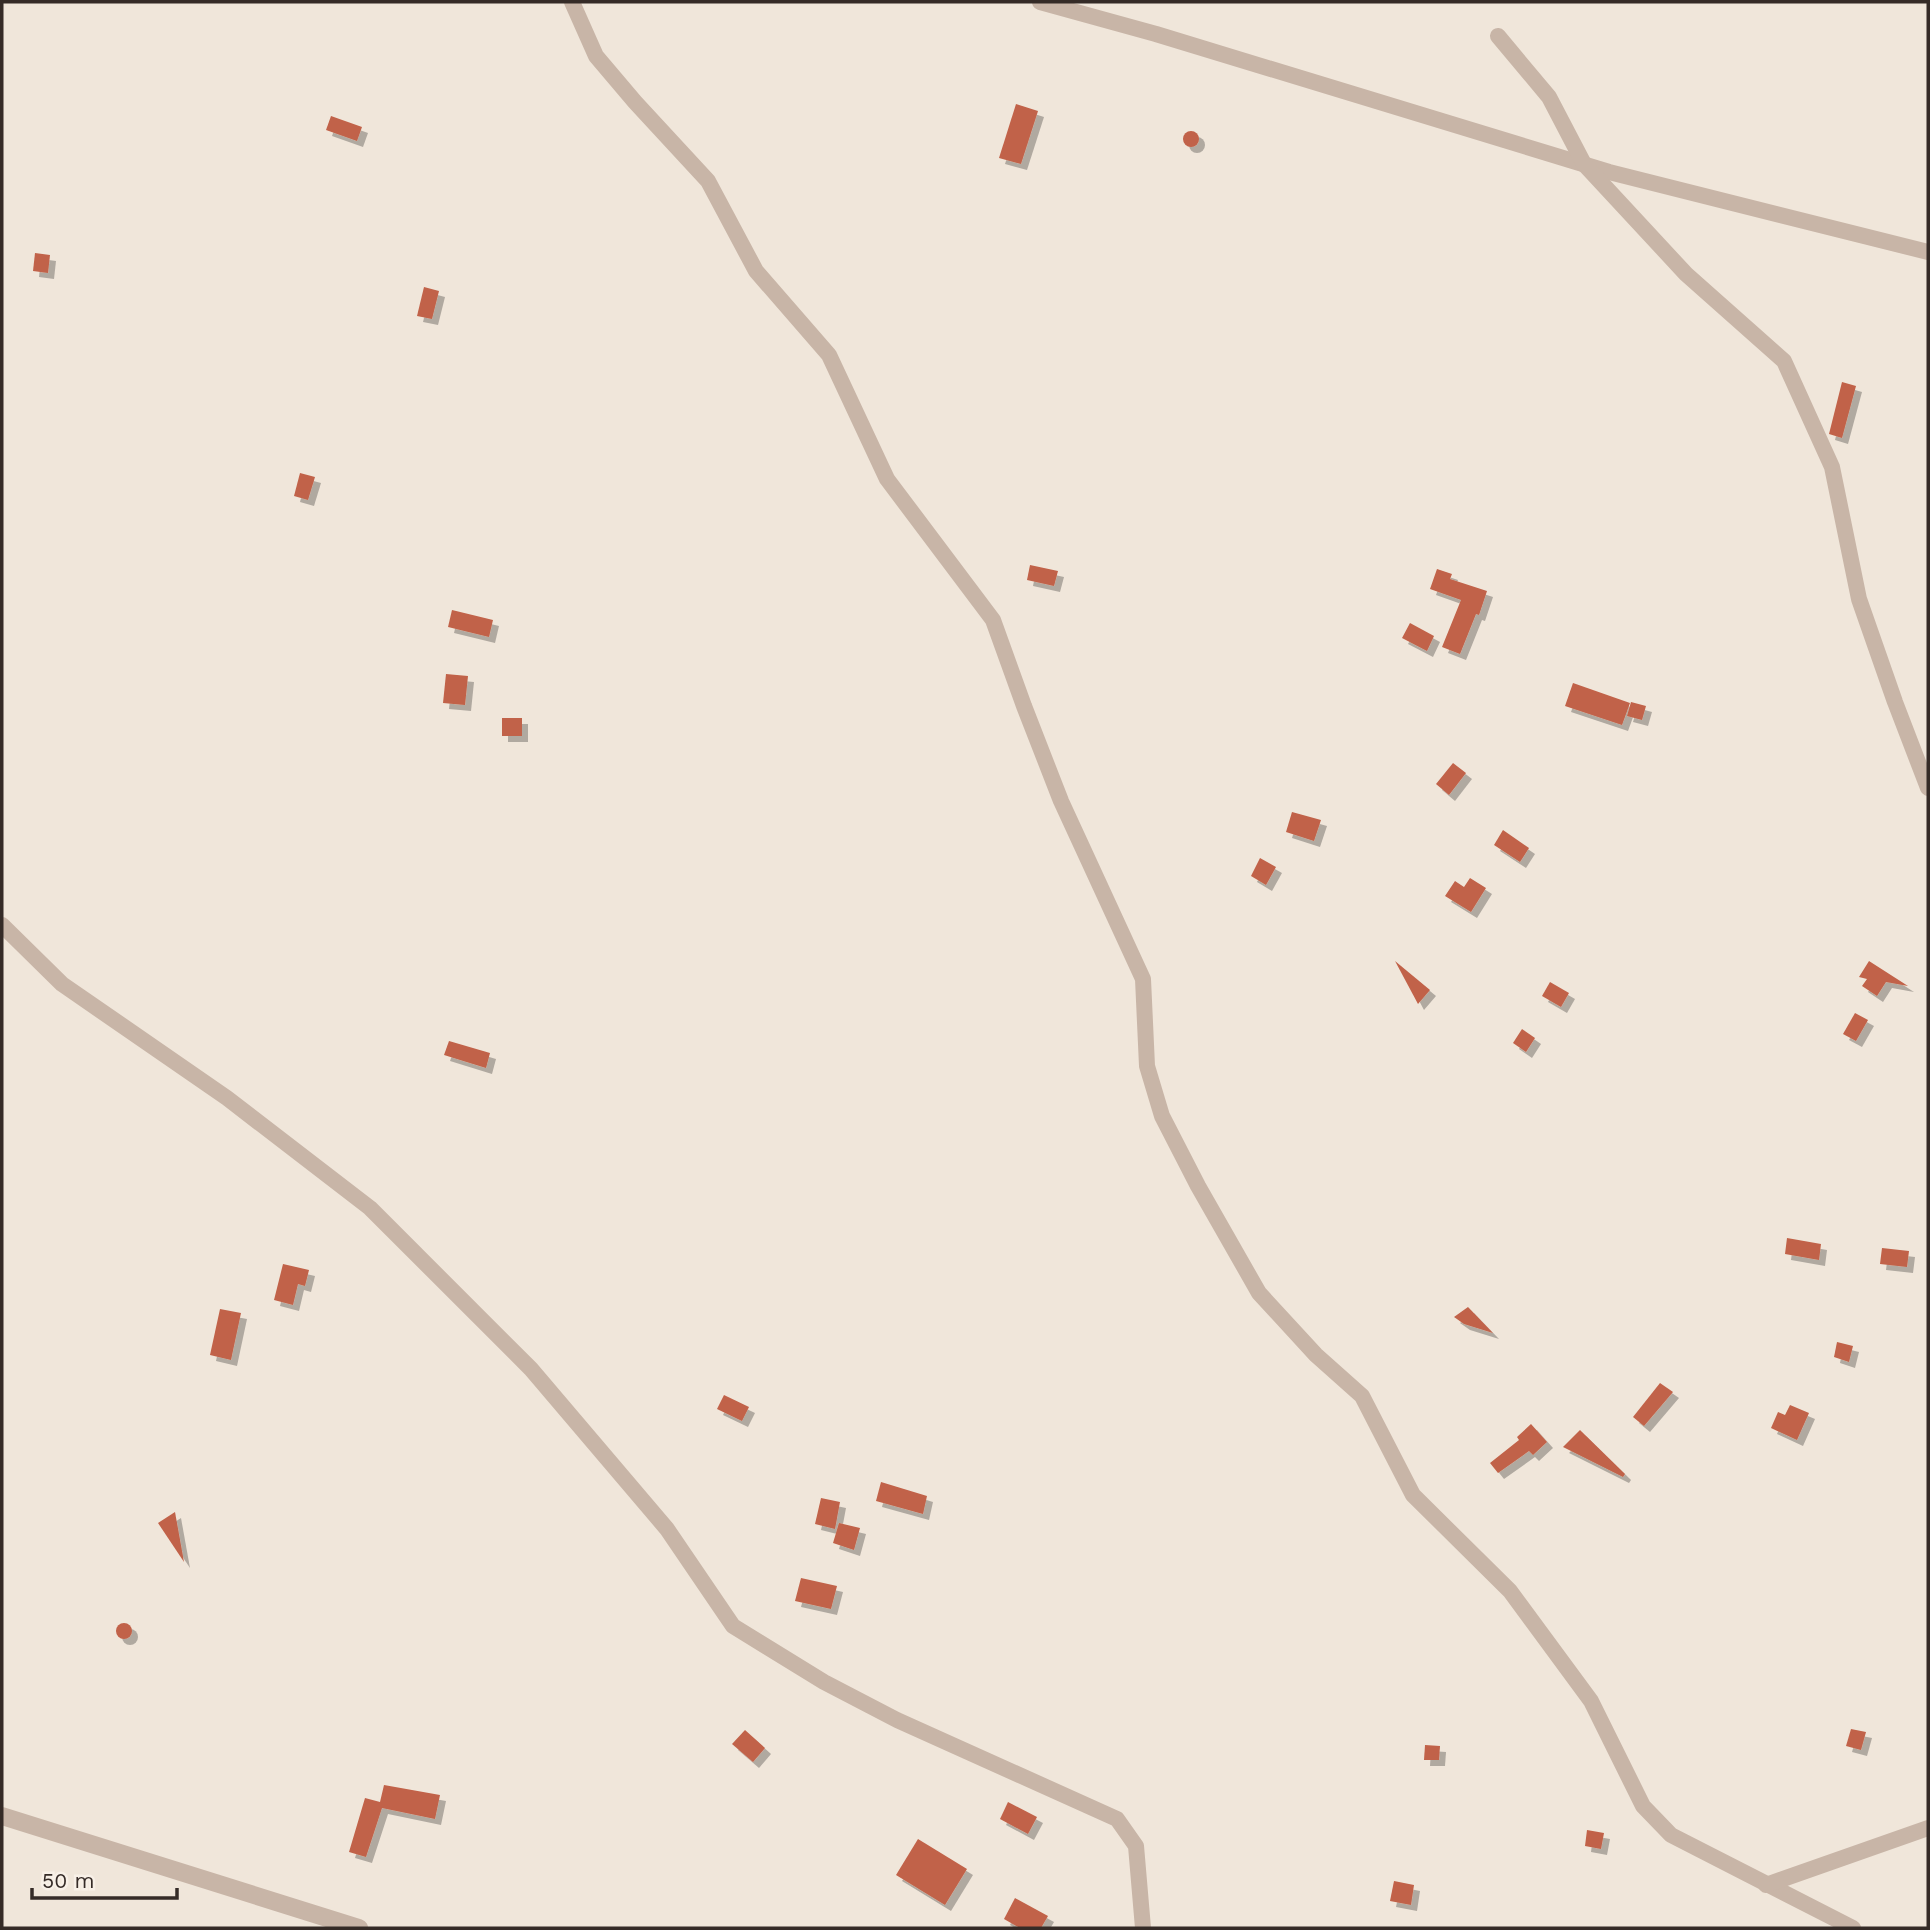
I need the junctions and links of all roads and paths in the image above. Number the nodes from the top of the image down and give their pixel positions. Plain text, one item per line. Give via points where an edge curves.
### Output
1 (572, 2) edge
2 (1040, 2) edge
3 (1498, 36) dead end
4 (1584, 164) junction
5 (1928, 252) edge
6 (1928, 788) edge
7 (2, 925) edge
8 (2, 1816) edge
9 (1928, 1828) edge
10 (1766, 1885) junction
11 (359, 1928) edge
12 (1143, 1928) edge
13 (1853, 1928) edge

1 - 10 street via 596,56 708,181 756,271 828,355 887,479 993,620 1061,801 1143,979 1147,1066 1162,1116 1259,1293 1316,1355 1363,1396 1413,1495 1510,1591 1591,1701 1643,1806 1671,1835
2 - 4 street
3 - 4 street via 1549,97
4 - 5 street
4 - 6 street via 1686,274 1784,361 1832,467 1859,599
7 - 12 street via 62,985 227,1098 370,1208 531,1369 667,1529 733,1626 897,1720 1117,1819 1136,1846
8 - 11 street
9 - 10 street
10 - 13 street

